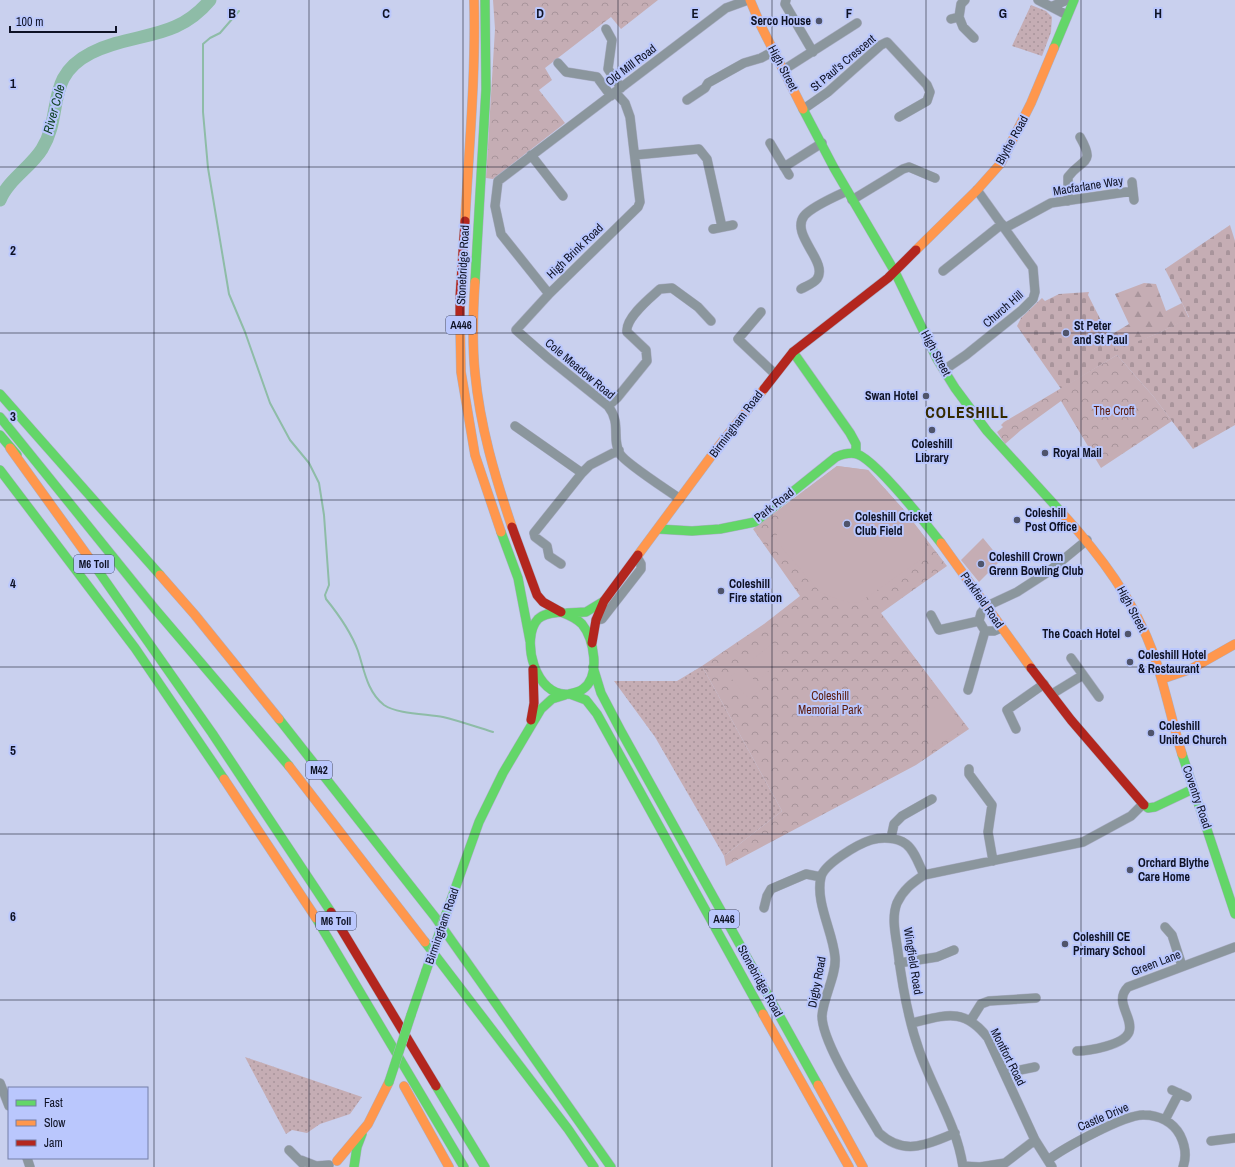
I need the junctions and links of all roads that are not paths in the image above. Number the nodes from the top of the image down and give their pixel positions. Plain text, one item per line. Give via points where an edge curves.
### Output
1 (474, 0) edge
2 (485, 0) edge
3 (749, 0) edge
4 (786, 0) edge
5 (965, 0) edge
6 (1038, 0) edge
7 (1067, 0) edge
8 (1074, 0) edge
9 (1053, 6) junction
10 (1067, 15) junction
11 (857, 23) dead end
12 (606, 29) dead end
13 (974, 38) dead end
14 (774, 51) junction
15 (813, 52) junction
16 (558, 63) dead end
17 (785, 69) junction
18 (615, 92) junction
19 (687, 100) dead end
20 (805, 108) junction
21 (899, 117) dead end
22 (1080, 137) dead end
23 (770, 143) dead end
24 (822, 143) junction
25 (531, 155) junction
26 (635, 155) junction
27 (935, 178) dead end
28 (977, 190) junction
29 (847, 191) junction
30 (1133, 191) dead end
31 (563, 196) dead end
32 (852, 200) junction
33 (1068, 201) junction
34 (733, 225) dead end
35 (1004, 226) junction
36 (942, 271) dead end
37 (895, 272) junction
38 (800, 289) dead end
39 (549, 294) junction
40 (761, 312) dead end
41 (711, 321) dead end
42 (793, 352) junction
43 (944, 370) junction
44 (774, 374) junction
45 (0, 394) edge
46 (608, 406) junction
47 (0, 417) edge
48 (515, 426) dead end
49 (0, 435) edge
50 (10, 448) junction
51 (619, 450) junction
52 (856, 454) junction
53 (0, 470) edge
54 (582, 473) junction
55 (680, 499) junction
56 (658, 529) junction
57 (1087, 540) junction
58 (637, 557) junction
59 (561, 564) dead end
60 (604, 601) junction
61 (987, 606) junction
62 (155, 609) junction
63 (563, 612) junction
64 (931, 615) dead end
65 (596, 620) junction
66 (979, 621) junction
67 (1001, 628) junction
68 (985, 631) junction
69 (530, 641) junction
70 (592, 643) junction
71 (1235, 644) edge
72 (1070, 658) dead end
73 (533, 667) junction
74 (594, 667) junction
75 (1083, 675) junction
76 (1162, 679) junction
77 (1044, 684) junction
78 (968, 690) dead end
79 (568, 694) junction
80 (1052, 694) junction
81 (1099, 696) dead end
82 (530, 725) junction
83 (1016, 729) dead end
84 (968, 769) dead end
85 (1193, 789) junction
86 (932, 798) dead end
87 (1143, 804) junction
88 (891, 838) junction
89 (993, 861) junction
90 (924, 876) junction
91 (821, 878) junction
92 (1233, 898) edge
93 (764, 908) dead end
94 (1235, 914) edge
95 (316, 918) junction
96 (1165, 927) dead end
97 (1235, 946) edge
98 (954, 950) dead end
99 (899, 963) junction
100 (1182, 966) junction
101 (1036, 998) dead end
102 (971, 1020) junction
103 (912, 1023) junction
104 (1077, 1051) dead end
105 (1035, 1067) dead end
106 (1005, 1073) junction
107 (0, 1083) edge
108 (1179, 1093) dead end
109 (8, 1103) edge
110 (1165, 1120) junction
111 (363, 1131) junction
112 (955, 1133) junction
113 (1235, 1138) edge
114 (1035, 1140) junction
115 (1211, 1141) dead end
116 (289, 1150) dead end
117 (298, 1159) junction
118 (332, 1164) edge
119 (1050, 1164) edge
120 (305, 1167) edge
121 (354, 1167) edge
122 (449, 1167) edge
123 (464, 1167) edge
124 (485, 1167) edge
125 (594, 1167) edge
126 (610, 1167) edge
127 (849, 1167) edge
128 (863, 1167) edge
129 (963, 1167) edge
130 (1183, 1167) edge

1 - 69 main road, Stonebridge Road / A446 via 472,106 460,296 461,372 475,455 518,578
2 - 63 main road, Stonebridge Road / A446 via 485,105 474,297 475,372 481,421 502,501 537,595 543,602
3 - 14 main road, High Street
3 - 18 street, Old Mill Road via 726,8
4 - 15 street via 785,4
5 - 13 street via 955,18
6 - 9 street
7 - 9 street
8 - 10 main road, Blythe Road
9 - 10 street
10 - 28 main road, Blythe Road via 1034,96 1001,163
11 - 15 street
12 - 18 street via 612,40 608,70
14 - 17 main road, High Street
14 - 19 street via 708,82 705,88
15 - 17 street
16 - 18 street via 566,72 597,77
17 - 20 main road, High Street
18 - 25 street, Old Mill Road
18 - 26 street, High Brink Road via 628,109
20 - 21 street, St Paul's Crescent via 887,42 927,85 930,92 927,101
20 - 24 main road, High Street
22 - 33 street via 1087,156 1068,176
23 - 24 street via 787,171
24 - 29 main road, High Street
25 - 31 street
25 - 39 street, High Brink Road via 498,181 495,206 501,234
26 - 34 street via 699,150 707,159 718,228
26 - 39 street, High Brink Road via 640,202 638,207
27 - 32 street via 909,167
28 - 35 street, Church Hill
28 - 37 main road, Blythe Road
29 - 32 main road, High Street
29 - 38 street via 807,213 802,220 801,228 818,265 819,274 812,283
30 - 33 street, Macfarlane Way
32 - 37 main road, High Street
33 - 35 street, Macfarlane Way via 1051,203
35 - 36 street, Macfarlane Way
35 - 43 street, Church Hill via 1033,268 1036,286 1033,299
37 - 42 main road, Birmingham Road
37 - 43 main road, High Street
39 - 46 street, Cole Meadow Road via 516,330
40 - 44 street via 738,339
41 - 46 street via 672,288 660,288 630,319 626,328 646,350 647,361
42 - 44 main road, Birmingham Road
42 - 52 main road via 856,444
43 - 57 main road, High Street via 987,431
44 - 55 main road, Birmingham Road
45 - 126 main road, M42 via 195,615 354,813 435,917
46 - 51 street, Cole Meadow Road via 614,414
47 - 62 main road, M42
48 - 54 street
49 - 50 main road
50 - 62 main road via 112,566
50 - 124 main road, M6 Toll via 178,680 263,808 328,908
51 - 54 street via 590,465
51 - 55 street via 627,460
52 - 56 main road, Park Road via 836,456 755,522 711,529 666,532
52 - 61 main road, Parkfield Road via 868,459 912,507
53 - 95 main road via 135,648
54 - 59 street via 534,533 535,537 547,546 549,556
55 - 56 main road, Birmingham Road
56 - 58 main road, Birmingham Road
57 - 61 street via 1048,572 1017,592
57 - 76 main road, High Street via 1116,578 1133,606
58 - 60 main road, Birmingham Road
58 - 65 street via 641,569 602,619
60 - 63 main road, Birmingham Road via 586,612
60 - 65 main road, Birmingham Road
61 - 66 street
61 - 67 main road, Parkfield Road
62 - 125 main road, M42 via 253,722 324,810 568,1129
63 - 69 main road via 545,615 536,621
63 - 70 main road via 583,625
64 - 66 street via 939,630
65 - 70 main road, Birmingham Road
66 - 68 street
67 - 68 street
67 - 77 main road, Parkfield Road
68 - 78 street
69 - 73 main road
70 - 74 main road
71 - 76 main road via 1192,670
72 - 75 street
73 - 79 main road via 546,687 556,693
73 - 82 main road, Birmingham Road via 534,703
74 - 79 main road via 593,676 588,684 581,690
74 - 128 main road, Stonebridge Road / A446 via 601,693 618,727
75 - 80 street
75 - 81 street
76 - 85 main road, Coventry Road
77 - 80 main road, Parkfield Road
77 - 83 street via 1007,710
79 - 82 main road, Birmingham Road via 549,701
79 - 127 main road, Stonebridge Road / A446 via 586,700 597,714
80 - 87 main road, Parkfield Road
82 - 111 main road, Birmingham Road, bridge via 479,822 389,1082 374,1115
84 - 89 street via 992,805 988,832
85 - 87 main road via 1155,808 1148,808
85 - 92 main road, Coventry Road
86 - 88 street via 902,816 894,824
87 - 89 street, Wingfield Road via 1131,816 1083,842
88 - 90 street via 906,844
88 - 91 street via 870,840 840,856 828,865
89 - 90 street, Wingfield Road
90 - 99 street, Wingfield Road via 905,889 896,905 894,926
91 - 93 street via 806,874 771,889 766,896
91 - 112 street, Digby Road via 819,888 836,958 822,1014 823,1028 835,1054 879,1133 888,1142 910,1147
92 - 94 main road, Coventry Road
95 - 122 main road
95 - 123 main road, M6 Toll
96 - 100 street via 1175,932
97 - 100 street, Green Lane
98 - 99 street via 937,957
99 - 103 street, Wingfield Road
100 - 104 street, Green Lane via 1128,987 1124,991 1122,998 1129,1032 1121,1040
101 - 102 street via 989,1001 981,1004
102 - 103 street via 948,1014
102 - 106 street, Montfort Road via 988,1038
103 - 112 street, Wingfield Road via 919,1050
105 - 106 street
106 - 114 street, Montfort Road
107 - 109 street
108 - 110 street
110 - 119 street, Castle Drive via 1144,1114 1128,1118 1071,1144
110 - 130 street, Castle Drive via 1177,1129 1181,1138 1186,1161
111 - 118 main road, Birmingham Road
111 - 121 main road, Birmingham Road
112 - 129 street, Wingfield Road
113 - 115 street
114 - 119 street
114 - 129 street via 1005,1164
116 - 117 street
117 - 118 street via 316,1166
117 - 120 street
118 - 121 main road via 343,1161

